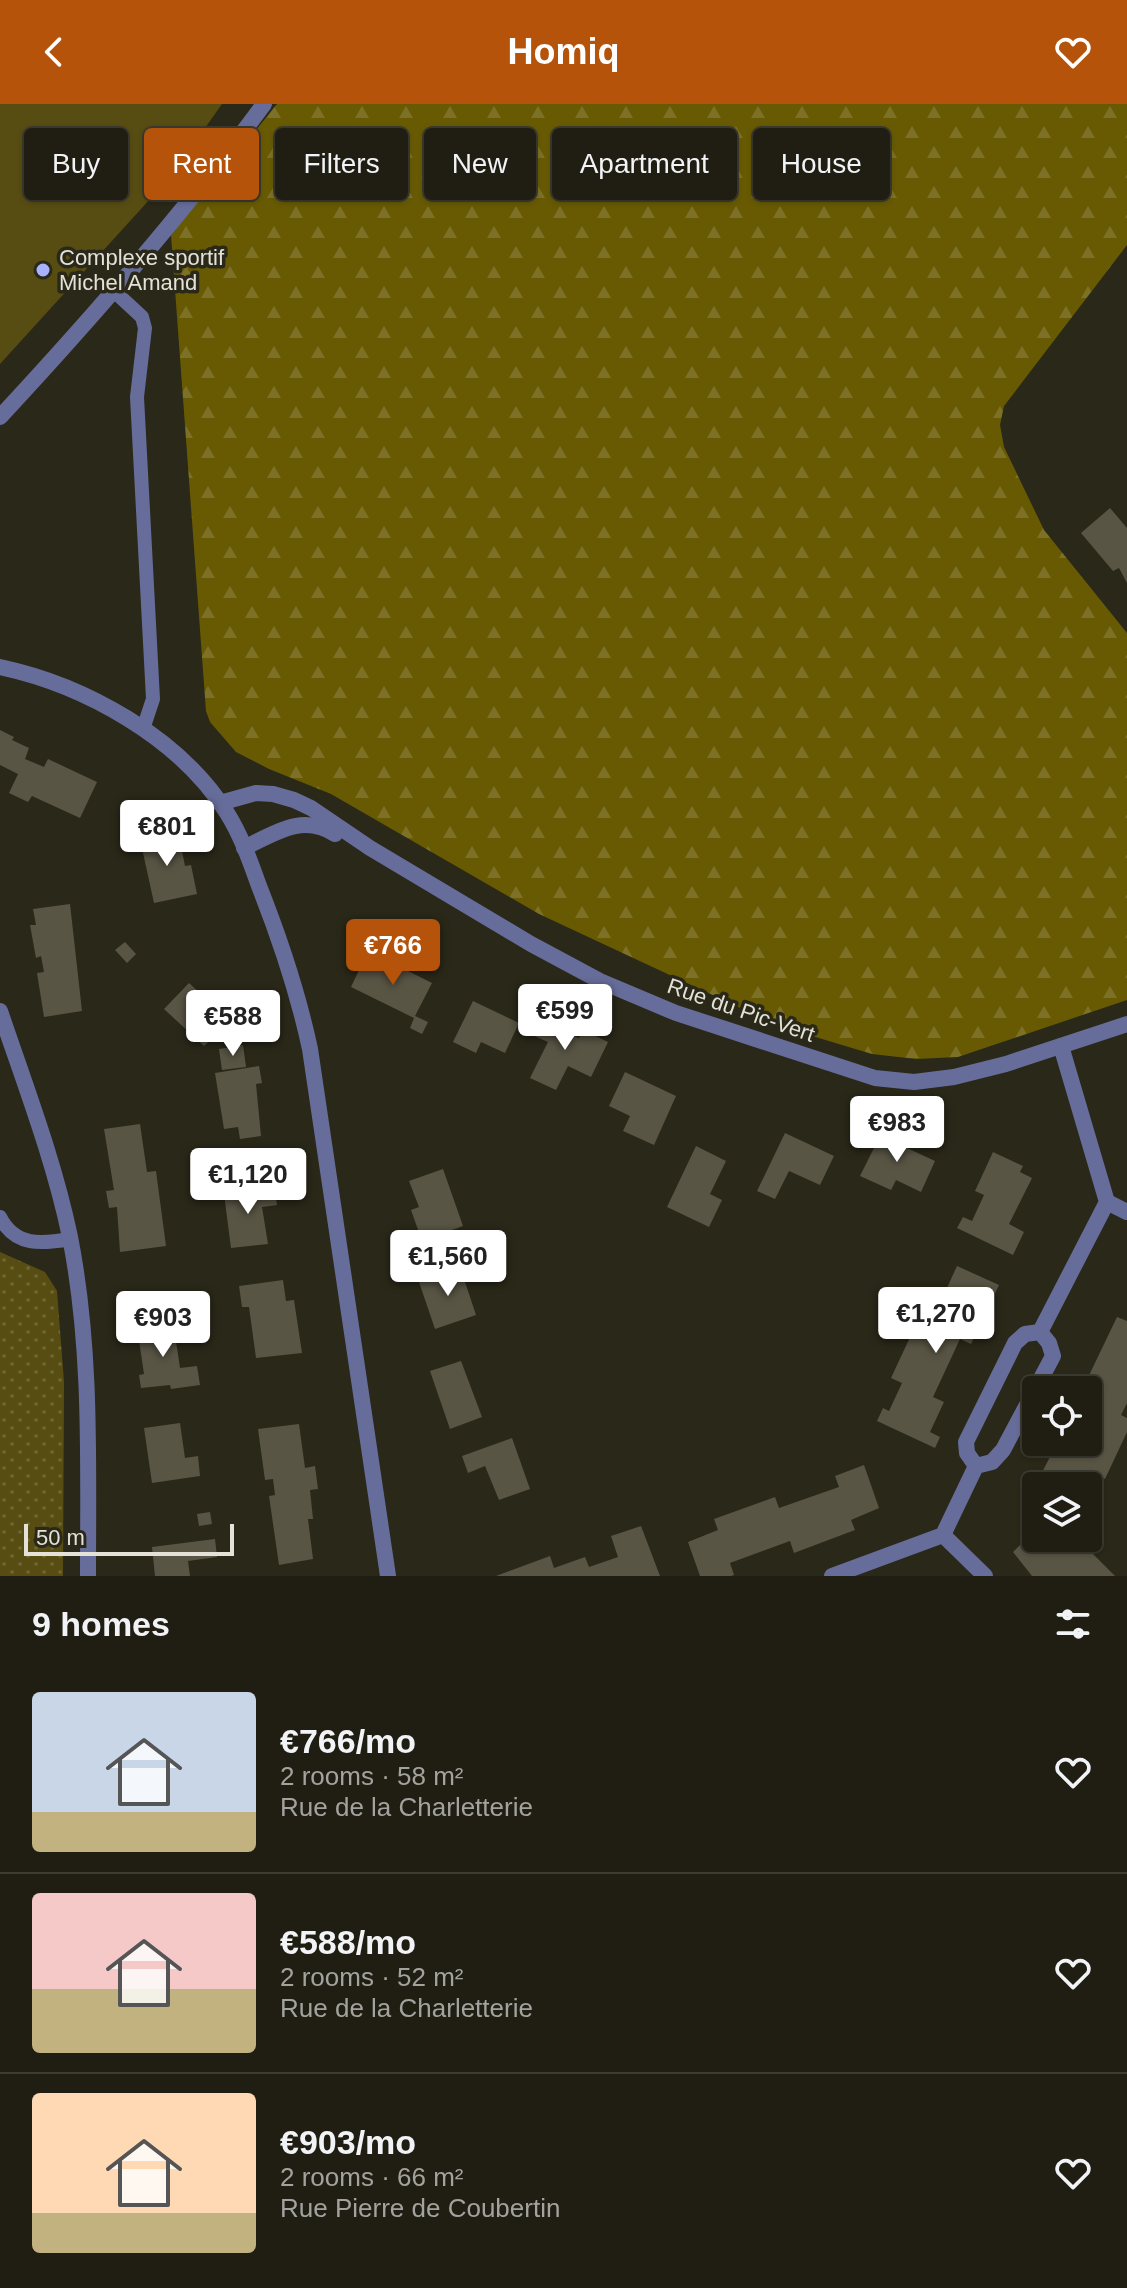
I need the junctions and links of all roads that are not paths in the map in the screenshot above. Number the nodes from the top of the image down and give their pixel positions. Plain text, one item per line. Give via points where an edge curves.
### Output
1 (264, 104) edge
2 (114, 291) junction
3 (0, 417) edge
4 (0, 667) edge
5 (143, 729) junction
6 (220, 803) junction
7 (244, 848) junction
8 (370, 848) junction
9 (0, 1011) edge
10 (1127, 1024) edge
11 (1061, 1046) junction
12 (1107, 1202) junction
13 (1127, 1212) edge
14 (0, 1217) edge
15 (70, 1239) junction
16 (1040, 1332) junction
17 (976, 1466) junction
18 (943, 1535) junction
19 (88, 1576) edge
20 (388, 1576) edge
21 (832, 1576) edge
22 (985, 1576) edge

1 - 2 street
2 - 3 street
2 - 5 lane via 142,317 145,328 137,397 153,699
4 - 5 street via 64,685
5 - 6 street
6 - 7 street
6 - 8 street, Rue du Pic-Vert via 256,793 283,797 311,808
7 - 8 street, Rue du Pic-Vert via 305,823
7 - 20 street via 292,977 310,1049
8 - 11 street, Rue du Pic-Vert via 600,981 676,1013 875,1078 934,1080
9 - 15 street via 48,1151
10 - 11 street, Rue du Pic-Vert
11 - 12 street
12 - 13 street
12 - 16 street
14 - 15 lane via 8,1232 20,1239
15 - 19 street via 85,1350
16 - 17 street via 1025,1334 1015,1343 966,1442
16 - 17 street via 1053,1356 1003,1450 992,1462
17 - 18 street
18 - 21 street
18 - 22 street

